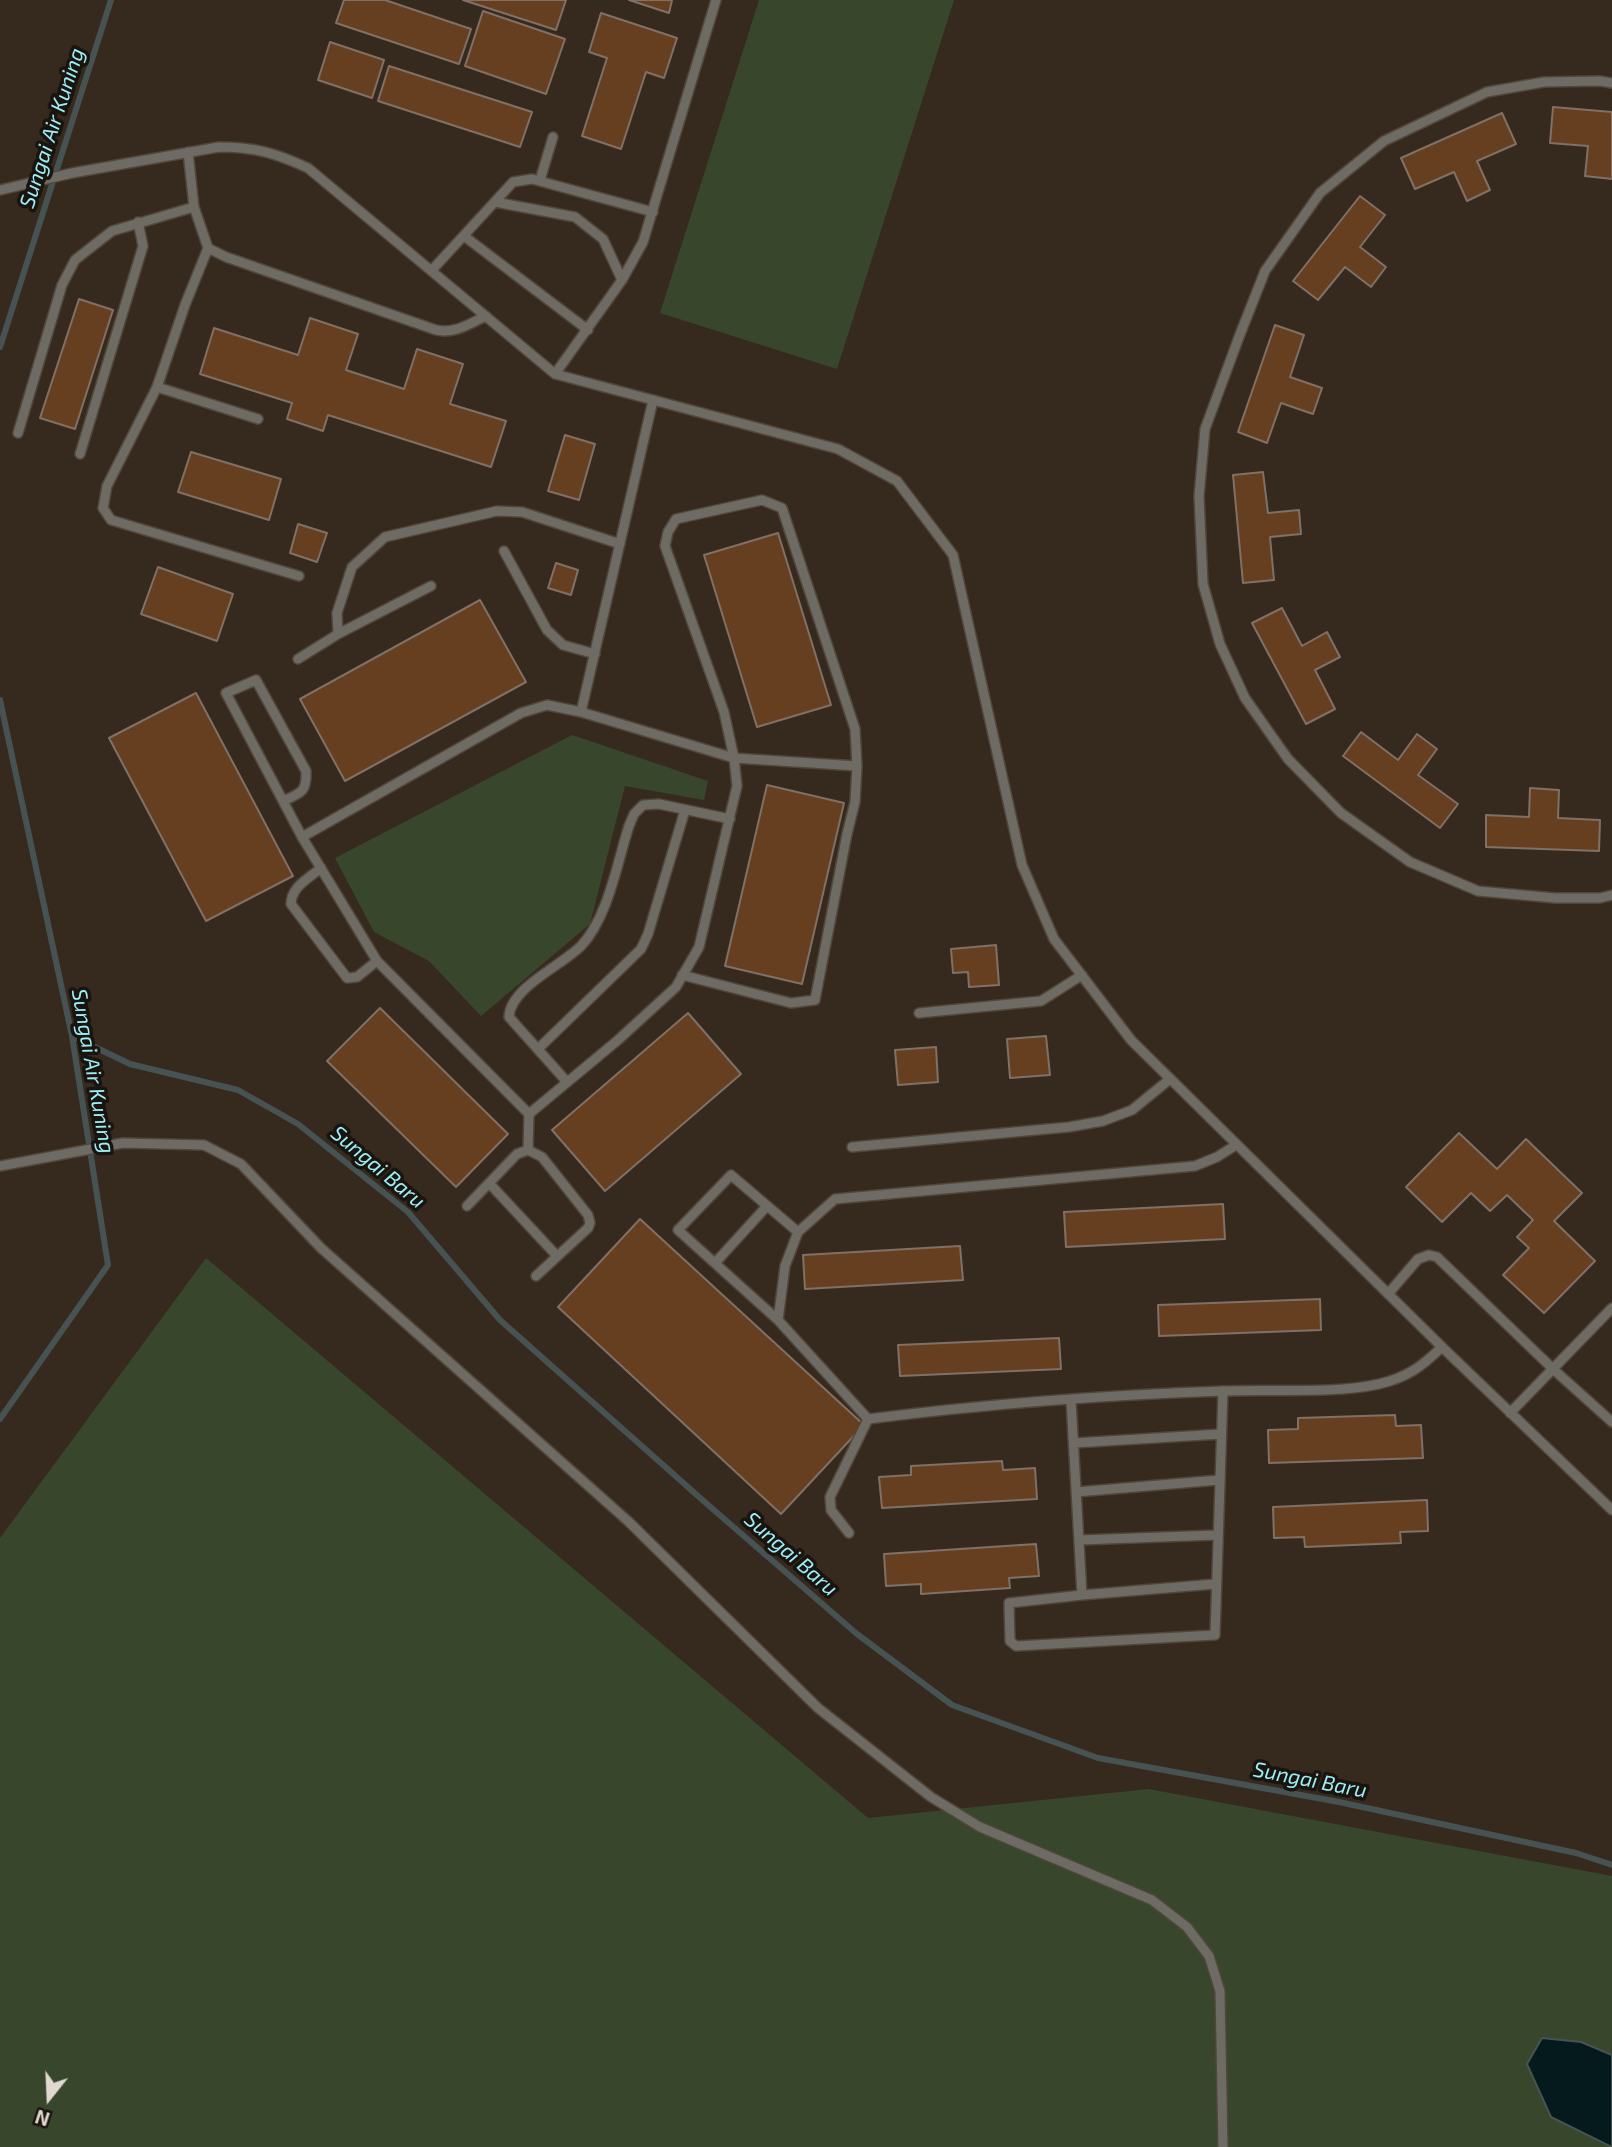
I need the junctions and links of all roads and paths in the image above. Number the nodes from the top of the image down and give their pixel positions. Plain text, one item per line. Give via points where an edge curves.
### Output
1 (716, 0) edge
2 (1612, 83) edge
3 (553, 136) dead end
4 (188, 152) junction
5 (540, 180) junction
6 (0, 190) edge
7 (495, 202) junction
8 (194, 207) junction
9 (653, 212) junction
10 (138, 222) junction
11 (464, 236) junction
12 (208, 248) junction
13 (432, 270) junction
14 (622, 279) junction
15 (486, 316) junction
16 (588, 330) junction
17 (555, 374) junction
18 (157, 387) junction
19 (653, 400) junction
20 (258, 419) dead end
21 (18, 433) dead end
22 (80, 454) dead end
23 (620, 544) junction
24 (504, 551) dead end
25 (299, 576) dead end
26 (431, 586) dead end
27 (338, 634) junction
28 (595, 654) junction
29 (298, 659) dead end
30 (581, 712) junction
31 (734, 758) junction
32 (857, 766) junction
33 (283, 801) junction
34 (685, 810) junction
35 (730, 819) junction
36 (302, 837) junction
37 (321, 868) junction
38 (1612, 895) edge
39 (377, 961) junction
40 (682, 975) junction
41 (1082, 975) junction
42 (919, 1013) dead end
43 (538, 1049) junction
44 (1170, 1079) junction
45 (567, 1082) junction
46 (529, 1114) junction
47 (1236, 1145) junction
48 (852, 1147) dead end
49 (528, 1150) junction
50 (0, 1166) edge
51 (489, 1183) junction
52 (467, 1206) dead end
53 (767, 1206) junction
54 (798, 1232) junction
55 (557, 1256) junction
56 (715, 1263) junction
57 (536, 1276) dead end
58 (1388, 1294) junction
59 (1612, 1308) edge
60 (778, 1320) junction
61 (1442, 1347) junction
62 (1553, 1369) junction
63 (1223, 1391) junction
64 (1071, 1401) junction
65 (1510, 1413) junction
66 (868, 1419) junction
67 (1612, 1422) edge
68 (1221, 1434) junction
69 (1073, 1443) junction
70 (1219, 1480) junction
71 (1076, 1492) junction
72 (1612, 1510) edge
73 (849, 1532) dead end
74 (1217, 1535) junction
75 (1079, 1540) junction
76 (1215, 1584) junction
77 (1082, 1595) junction
78 (1223, 2147) edge

1 - 9 lane
2 - 38 lane via 1544,82 1487,92 1384,141 1320,193 1265,271 1205,429 1199,496 1202,584 1220,644 1245,698 1287,760 1341,813 1410,862 1478,891 1555,898
3 - 5 lane
4 - 6 lane
4 - 8 lane
4 - 13 lane via 243,147 275,153 307,168
5 - 7 lane via 513,182
5 - 9 lane
7 - 11 lane
7 - 14 lane via 575,217 603,239
8 - 10 lane
8 - 12 lane
9 - 14 lane via 643,242
10 - 21 lane via 112,231 75,260 62,285
10 - 22 lane via 143,246
11 - 13 lane
11 - 16 lane
12 - 15 lane via 436,331 448,333
12 - 18 lane
13 - 15 lane
14 - 16 lane
15 - 17 lane
16 - 17 lane
17 - 19 lane
18 - 20 lane
18 - 25 lane via 107,486 103,508 111,520
19 - 23 lane
19 - 41 lane via 838,449 897,481 953,555 1022,865 1054,939
23 - 27 lane via 522,512 497,511 385,537 352,567 337,613
23 - 28 lane
24 - 28 lane via 547,630 563,645
26 - 27 lane
27 - 29 lane
28 - 30 lane
30 - 31 lane
30 - 36 lane via 547,705 521,713
31 - 32 lane
31 - 32 lane via 724,712 665,546 676,519 762,500 782,508 855,729
31 - 35 lane via 737,786
32 - 40 lane via 855,802 815,1000 790,1003
33 - 33 lane via 300,794 307,783 306,771 256,680 226,693
33 - 36 lane
34 - 35 lane
34 - 43 lane via 641,949
34 - 43 lane via 643,805 634,814 592,933 518,994 509,1008 509,1017
35 - 40 lane via 699,947
36 - 37 lane
37 - 39 lane
37 - 39 lane via 295,889 291,904 347,978 357,978
39 - 46 lane
40 - 45 lane via 676,987
41 - 42 lane via 1041,1001
41 - 44 lane via 1131,1040
43 - 45 lane
44 - 47 lane
44 - 48 lane via 1132,1110 1103,1121
45 - 46 lane
46 - 49 lane
47 - 54 lane via 1195,1166 835,1199
47 - 58 lane
49 - 51 lane via 517,1154
49 - 55 lane via 542,1157 588,1215 588,1228
50 - 78 lane via 123,1143 204,1145 241,1164 321,1248 629,1522 828,1716 931,1797 981,1827 1152,1900 1187,1927 1209,1956 1220,1991
51 - 52 lane
51 - 55 lane
53 - 54 lane
53 - 56 lane
53 - 56 lane via 731,1175 678,1230
54 - 60 lane via 785,1266
55 - 57 lane
56 - 60 lane
58 - 61 lane
58 - 62 lane via 1418,1259 1437,1258
59 - 62 lane
60 - 66 lane
61 - 63 lane via 1417,1370 1378,1384
61 - 65 lane
62 - 65 lane
62 - 67 lane
63 - 64 lane
63 - 68 lane
64 - 66 lane
64 - 69 lane
65 - 72 lane
66 - 73 lane via 830,1497 831,1510
68 - 69 lane
68 - 70 lane
69 - 71 lane
70 - 71 lane
70 - 74 lane
71 - 75 lane
74 - 75 lane
74 - 76 lane
75 - 77 lane
76 - 77 lane
76 - 77 lane via 1214,1635 1016,1646 1010,1641 1009,1603

